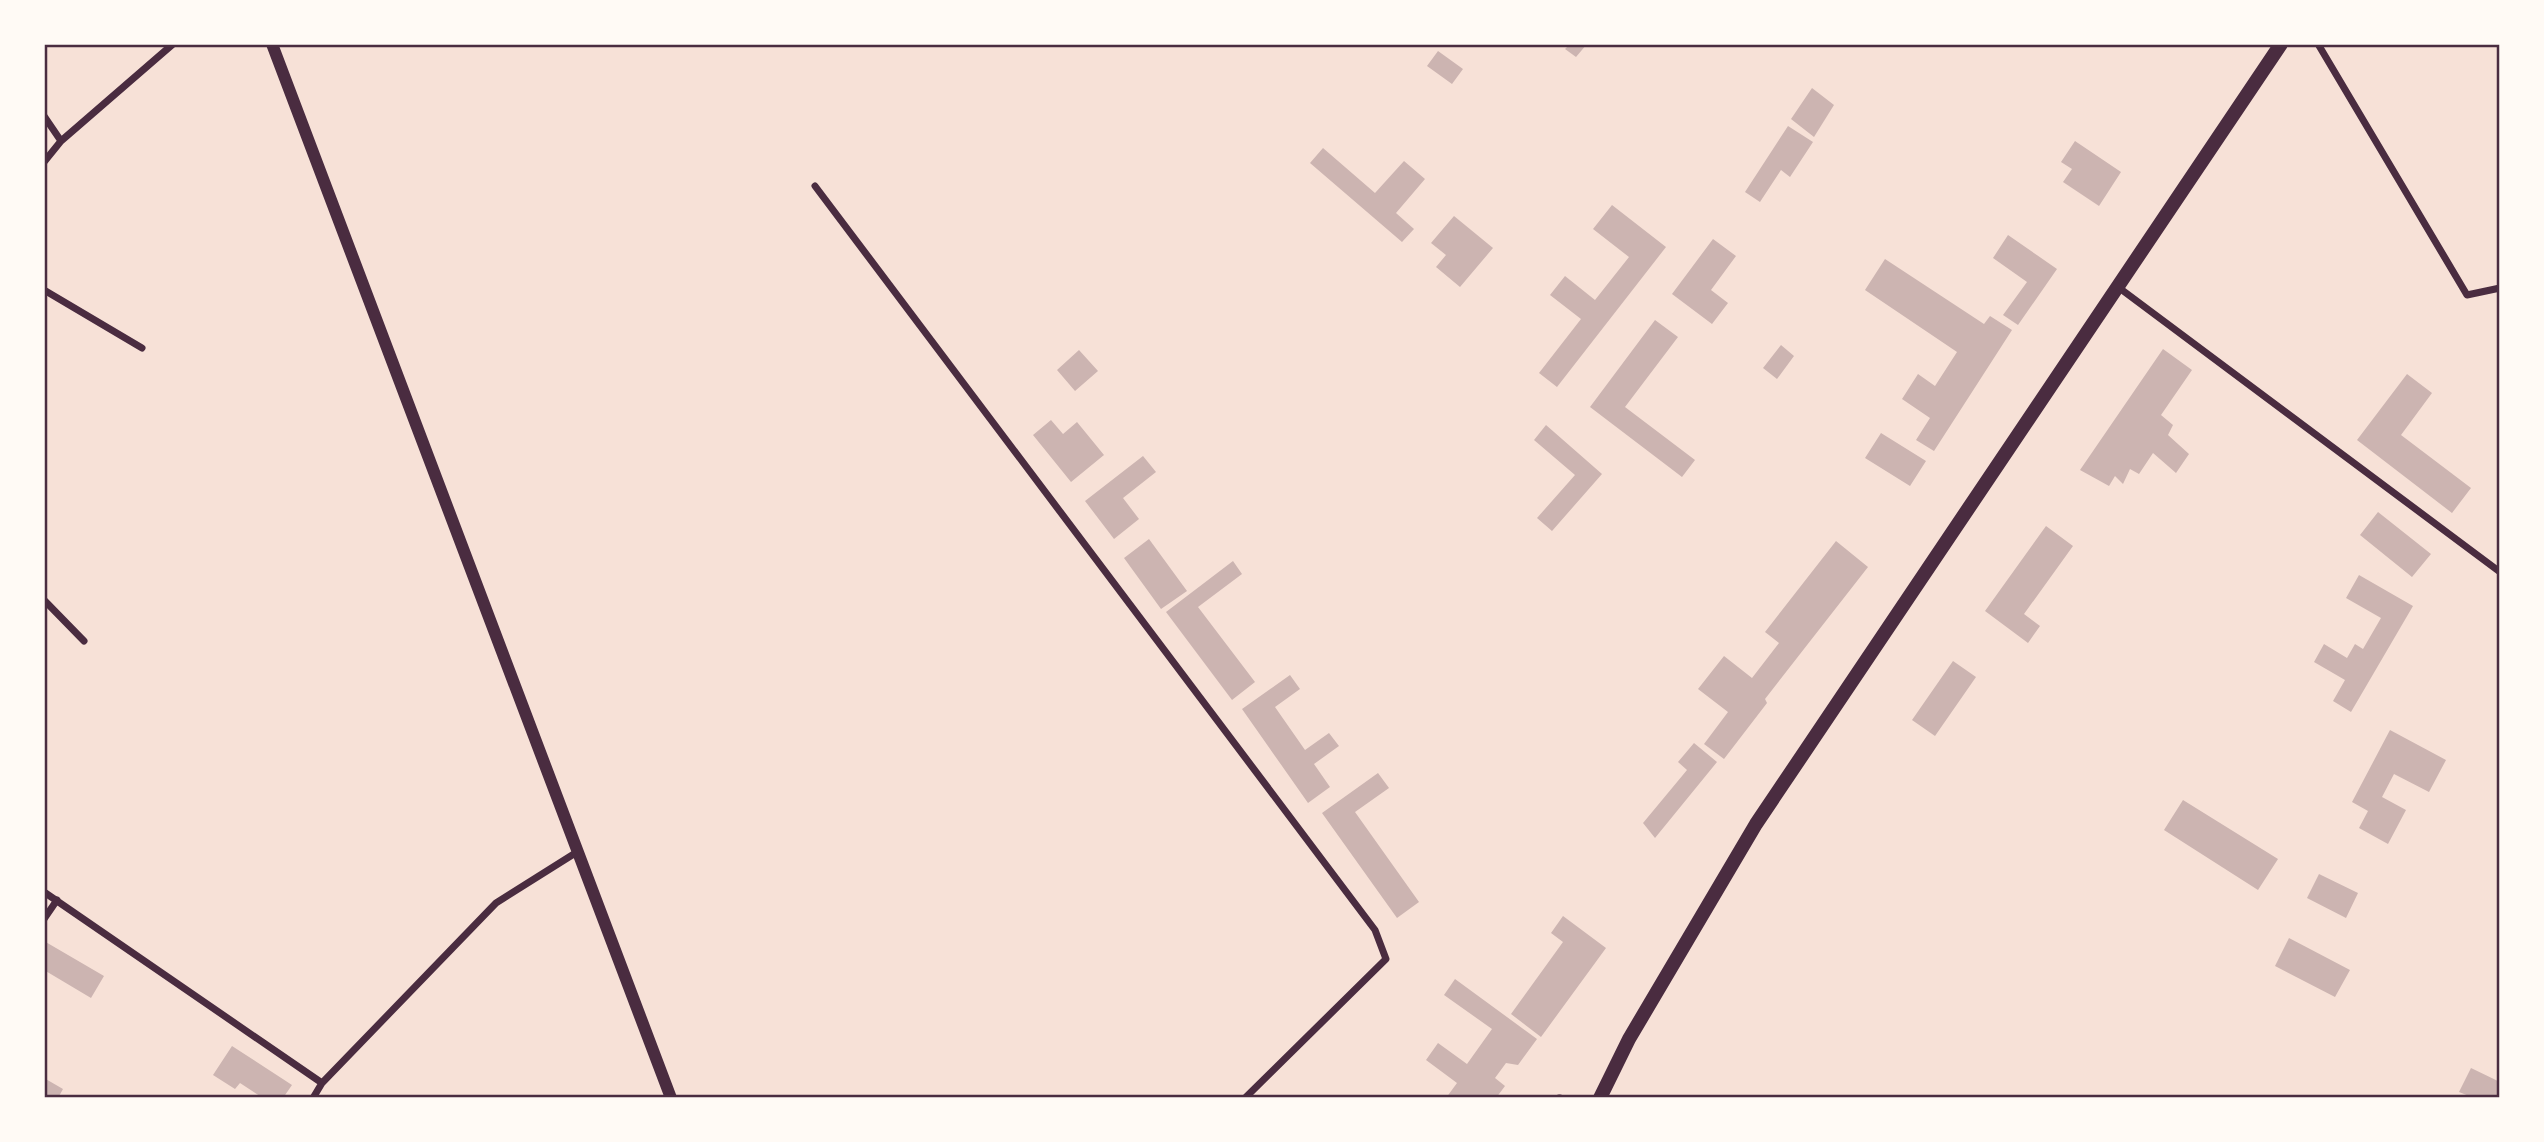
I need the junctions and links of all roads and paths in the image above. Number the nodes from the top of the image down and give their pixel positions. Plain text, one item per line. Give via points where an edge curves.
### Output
1 (173, 44) edge
2 (272, 44) edge
3 (2281, 44) edge
4 (2318, 44) edge
5 (44, 116) edge
6 (61, 141) junction
7 (44, 162) edge
8 (814, 186) dead end
9 (2117, 287) junction
10 (2500, 288) edge
11 (44, 290) edge
12 (142, 348) dead end
13 (2500, 572) edge
14 (44, 600) edge
15 (84, 641) dead end
16 (578, 852) junction
17 (44, 892) edge
18 (57, 900) junction
19 (44, 919) edge
20 (322, 1083) junction
21 (313, 1098) edge
22 (671, 1098) edge
23 (1245, 1098) edge
24 (1600, 1098) edge

1 - 6 street
2 - 16 street
3 - 9 main road
4 - 10 street via 2466,295
5 - 6 street
6 - 7 street
8 - 23 street via 1375,930 1386,959
9 - 13 street
9 - 24 main road via 1756,824 1629,1039
11 - 12 street
14 - 15 street
16 - 20 street via 496,903
16 - 22 street
17 - 18 street
18 - 19 street
18 - 20 street
20 - 21 street

